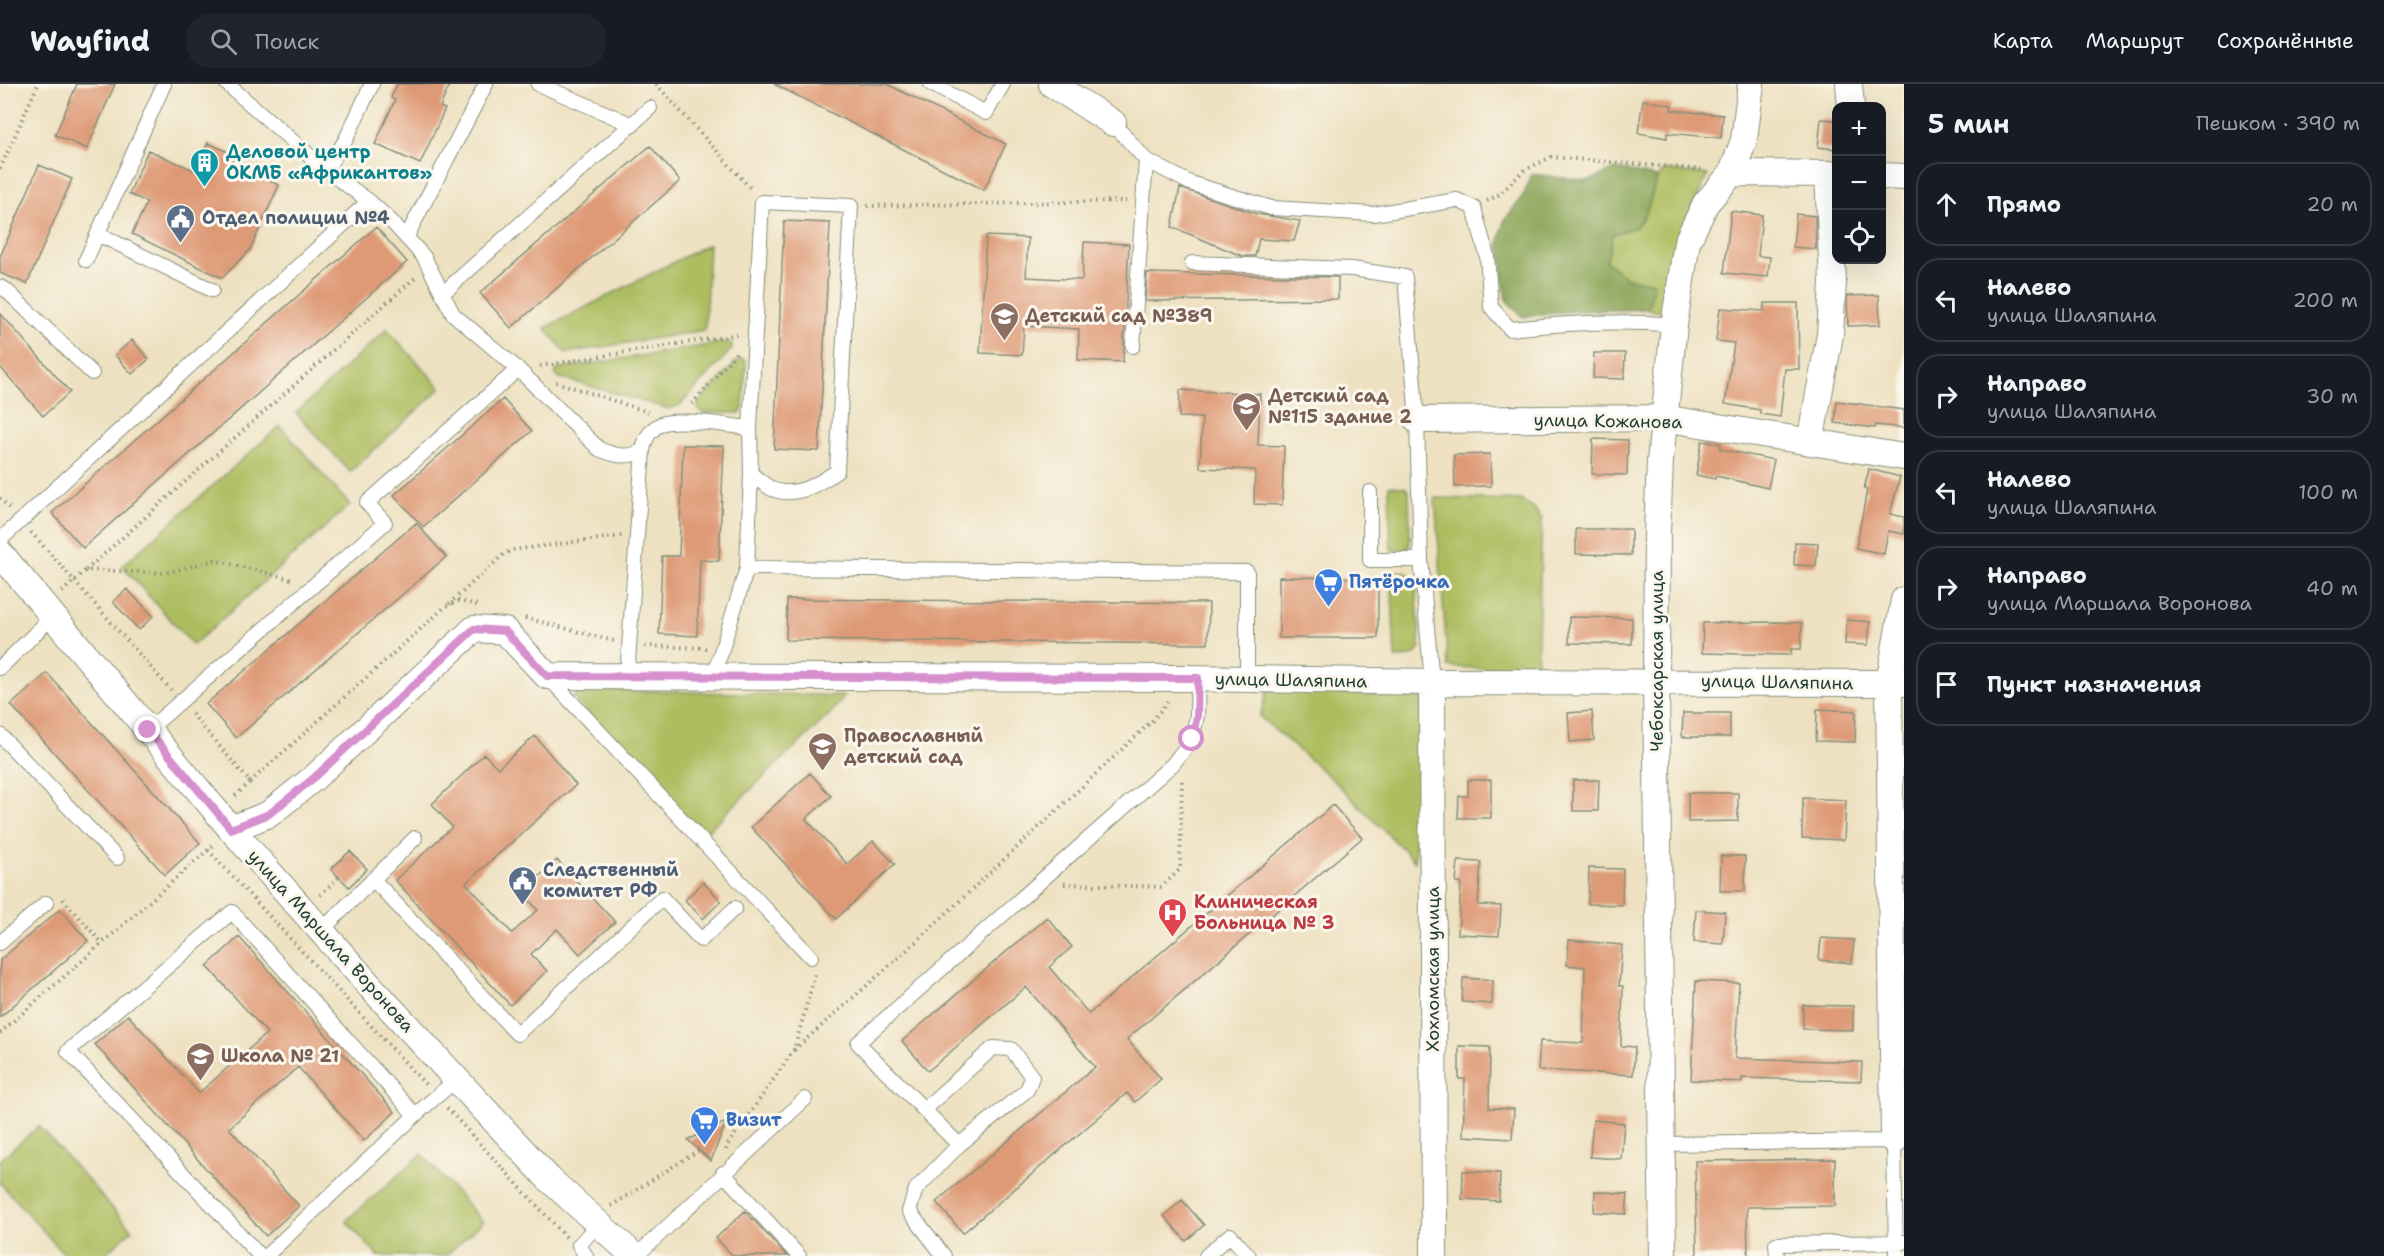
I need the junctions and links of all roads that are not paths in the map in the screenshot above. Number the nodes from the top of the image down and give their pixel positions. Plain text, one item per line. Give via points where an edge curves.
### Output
1 (164, 84) edge
2 (227, 84) edge
3 (372, 84) edge
4 (486, 84) edge
5 (538, 84) edge
6 (931, 84) edge
7 (1003, 84) edge
8 (1052, 84) edge
9 (1751, 84) edge
10 (1849, 84) edge
11 (1851, 102) edge
12 (650, 108) dead end
13 (1113, 123) joint
14 (633, 125) junction
15 (1146, 160) junction
16 (326, 170) junction
17 (1732, 173) junction
18 (1832, 174) edge
19 (1886, 176) edge
20 (1904, 177) edge
21 (369, 201) junction
22 (1832, 210) edge
23 (98, 234) junction
24 (406, 238) junction
25 (86, 260) dead end
26 (1192, 263) dead end
27 (0, 287) edge
28 (212, 290) dead end
29 (443, 292) junction
30 (1674, 325) junction
31 (1133, 346) dead end
32 (518, 369) junction
33 (92, 373) dead end
34 (1663, 418) junction
35 (1417, 420) junction
36 (750, 428) junction
37 (1810, 442) junction
38 (643, 450) junction
39 (1904, 457) edge
40 (751, 474) junction
41 (1370, 492) dead end
42 (0, 540) edge
43 (0, 553) edge
44 (1421, 560) junction
45 (747, 568) junction
46 (1904, 600) edge
47 (49, 612) junction
48 (0, 668) edge
49 (714, 675) junction
50 (547, 676) junction
51 (627, 676) junction
52 (1193, 678) junction
53 (1247, 679) junction
54 (1656, 681) junction
55 (1432, 682) junction
56 (1896, 683) edge
57 (148, 730) junction
58 (0, 735) edge
59 (231, 829) junction
60 (415, 838) dead end
61 (117, 858) dead end
62 (373, 879) junction
63 (46, 903) road end
64 (735, 908) dead end
65 (321, 932) junction
66 (0, 943) edge
67 (811, 957) road end
68 (457, 1079) junction
69 (805, 1099) dead end
70 (924, 1108) junction
71 (415, 1115) junction
72 (1899, 1141) edge
73 (1662, 1144) junction
74 (959, 1145) junction
75 (723, 1173) junction
76 (595, 1221) junction
77 (1898, 1247) edge
78 (260, 1256) edge
79 (266, 1256) edge
80 (586, 1256) edge
81 (635, 1256) edge
82 (799, 1256) edge
83 (944, 1256) edge
84 (1206, 1256) edge
85 (1249, 1256) edge
86 (1434, 1256) edge
87 (1663, 1256) edge
88 (1777, 1256) edge

1 - 23 lane
2 - 16 lane
3 - 16 lane via 345,141
4 - 24 lane
5 - 14 lane
6 - 7 lane via 986,113
8 - 13 street
9 - 17 street, Чебоксарская улица via 1744,140
10 - 11 street
12 - 14 lane
13 - 15 lane
14 - 29 lane
15 - 30 lane via 1190,183 1271,208 1374,214 1457,200 1474,208 1487,256 1491,307 1510,329 1585,323
15 - 31 lane
16 - 21 lane
17 - 18 street
17 - 30 street, Чебоксарская улица via 1706,203 1687,242
19 - 20 street
21 - 24 lane
21 - 42 lane
22 - 37 street via 1830,335
23 - 25 lane
23 - 28 lane
24 - 29 lane via 429,266
26 - 35 lane via 1352,269 1405,277
27 - 33 lane
29 - 32 lane via 453,314
30 - 34 street, Чебоксарская улица
32 - 38 lane via 599,448 609,454 629,456
32 - 57 lane via 367,503 385,523
34 - 35 street, улица Кожанова
34 - 37 street, улица Кожанова
34 - 54 street, Чебоксарская улица
35 - 44 lane
36 - 38 lane via 664,423 647,437
36 - 40 lane
36 - 40 lane via 762,202 851,206 837,471 818,485 792,492 772,489
37 - 39 street, улица Кожанова
38 - 51 lane
40 - 45 lane
41 - 44 lane via 1370,560
43 - 47 street, улица Маршала Воронова
44 - 55 lane
45 - 49 lane
45 - 53 lane via 1247,572
46 - 56 street
47 - 48 lane
47 - 57 street, улица Маршала Воронова
49 - 51 street, улица Шаляпина
49 - 52 street, улица Шаляпина
50 - 51 street, улица Шаляпина
50 - 59 street via 505,631 474,629 306,784 269,814
50 - 67 lane
52 - 53 street, улица Шаляпина
52 - 70 lane via 1197,716 1192,739 1179,756 858,1044
53 - 55 street, улица Шаляпина
54 - 55 street, улица Шаляпина
54 - 56 street, улица Шаляпина
54 - 73 street, Чебоксарская улица
55 - 86 street, Хохломская улица
56 - 72 street
57 - 59 street, улица Маршала Воронова
58 - 61 lane
59 - 65 street, улица Маршала Воронова
60 - 62 lane
62 - 64 lane via 517,1034 662,898 701,940
62 - 65 lane
63 - 66 lane
65 - 68 street, улица Маршала Воронова
68 - 71 lane
68 - 76 street, улица Маршала Воронова via 548,1178
69 - 75 lane
70 - 74 lane
70 - 74 lane via 993,1048 1011,1049 1032,1077 1027,1090
71 - 78 lane via 232,912 68,1051
71 - 79 lane
72 - 73 lane
72 - 77 lane
73 - 87 street, Чебоксарская улица
74 - 83 lane via 916,1189 909,1210
75 - 81 lane
75 - 82 lane
76 - 80 lane via 579,1245
76 - 81 street, улица Маршала Воронова
77 - 88 lane via 1776,1244
84 - 85 lane via 1230,1235

